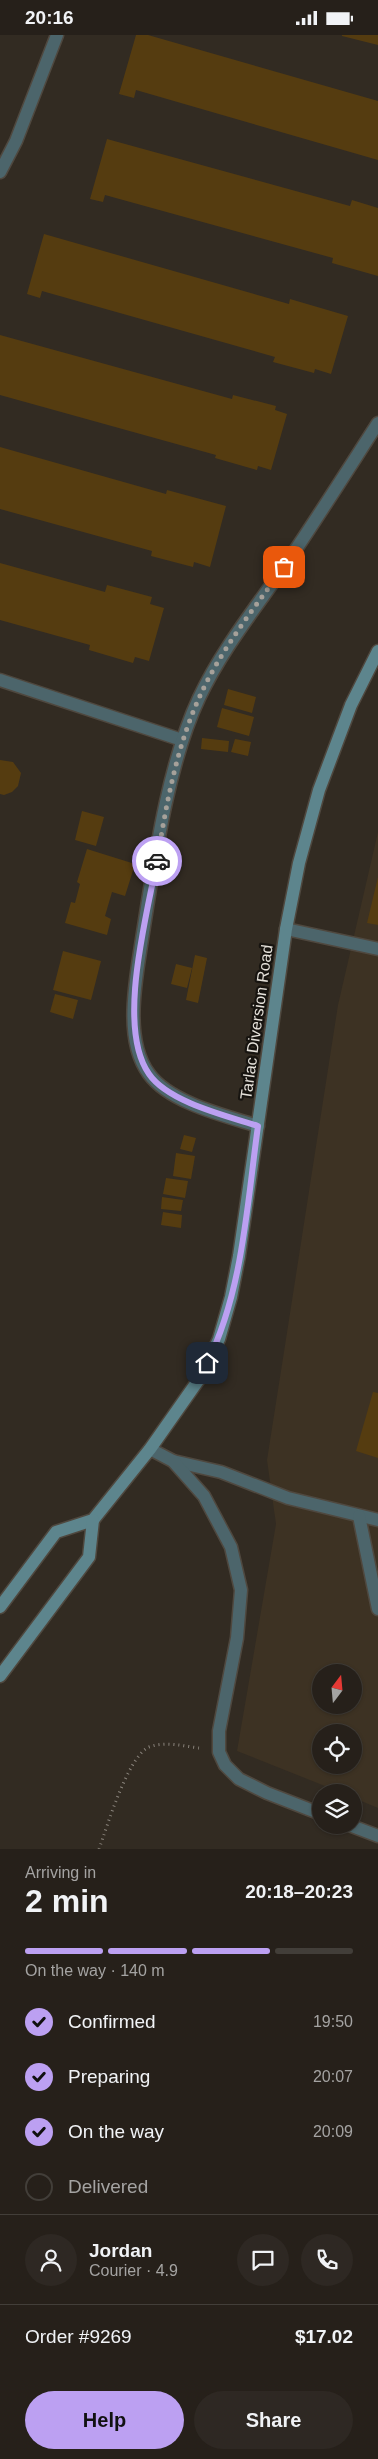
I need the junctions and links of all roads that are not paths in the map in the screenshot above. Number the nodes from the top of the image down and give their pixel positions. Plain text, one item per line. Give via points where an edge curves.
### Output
1 (57, 35) edge
2 (0, 172) edge
3 (378, 423) edge
4 (378, 651) edge
5 (0, 680) edge
6 (182, 740) junction
7 (286, 929) junction
8 (378, 949) edge
9 (258, 1126) junction
10 (150, 1449) junction
11 (173, 1461) junction
12 (359, 1516) junction
13 (93, 1520) junction
14 (378, 1520) edge
15 (0, 1607) edge
16 (378, 1609) edge
17 (0, 1676) edge
18 (312, 1810) edge
19 (362, 1830) edge
20 (378, 1836) edge

1 - 2 street via 16,141
3 - 6 street via 236,634 200,697
4 - 7 main road, Tarlac Diversion Road via 351,705 319,789
5 - 6 street
6 - 9 street via 167,803 139,961 132,1016 137,1046 149,1075 171,1093 199,1108
7 - 8 street
7 - 9 main road, Tarlac Diversion Road
9 - 10 main road, Tarlac Diversion Road via 239,1256 219,1339 202,1375
10 - 11 street
10 - 13 main road, Tarlac Diversion Road
11 - 12 street via 221,1472 288,1498
11 - 18 street via 204,1496 231,1547 241,1590 237,1637 219,1731 219,1752 225,1765 240,1779
12 - 14 street
12 - 16 street
13 - 15 main road via 56,1532
13 - 17 main road via 90,1557
19 - 20 street

